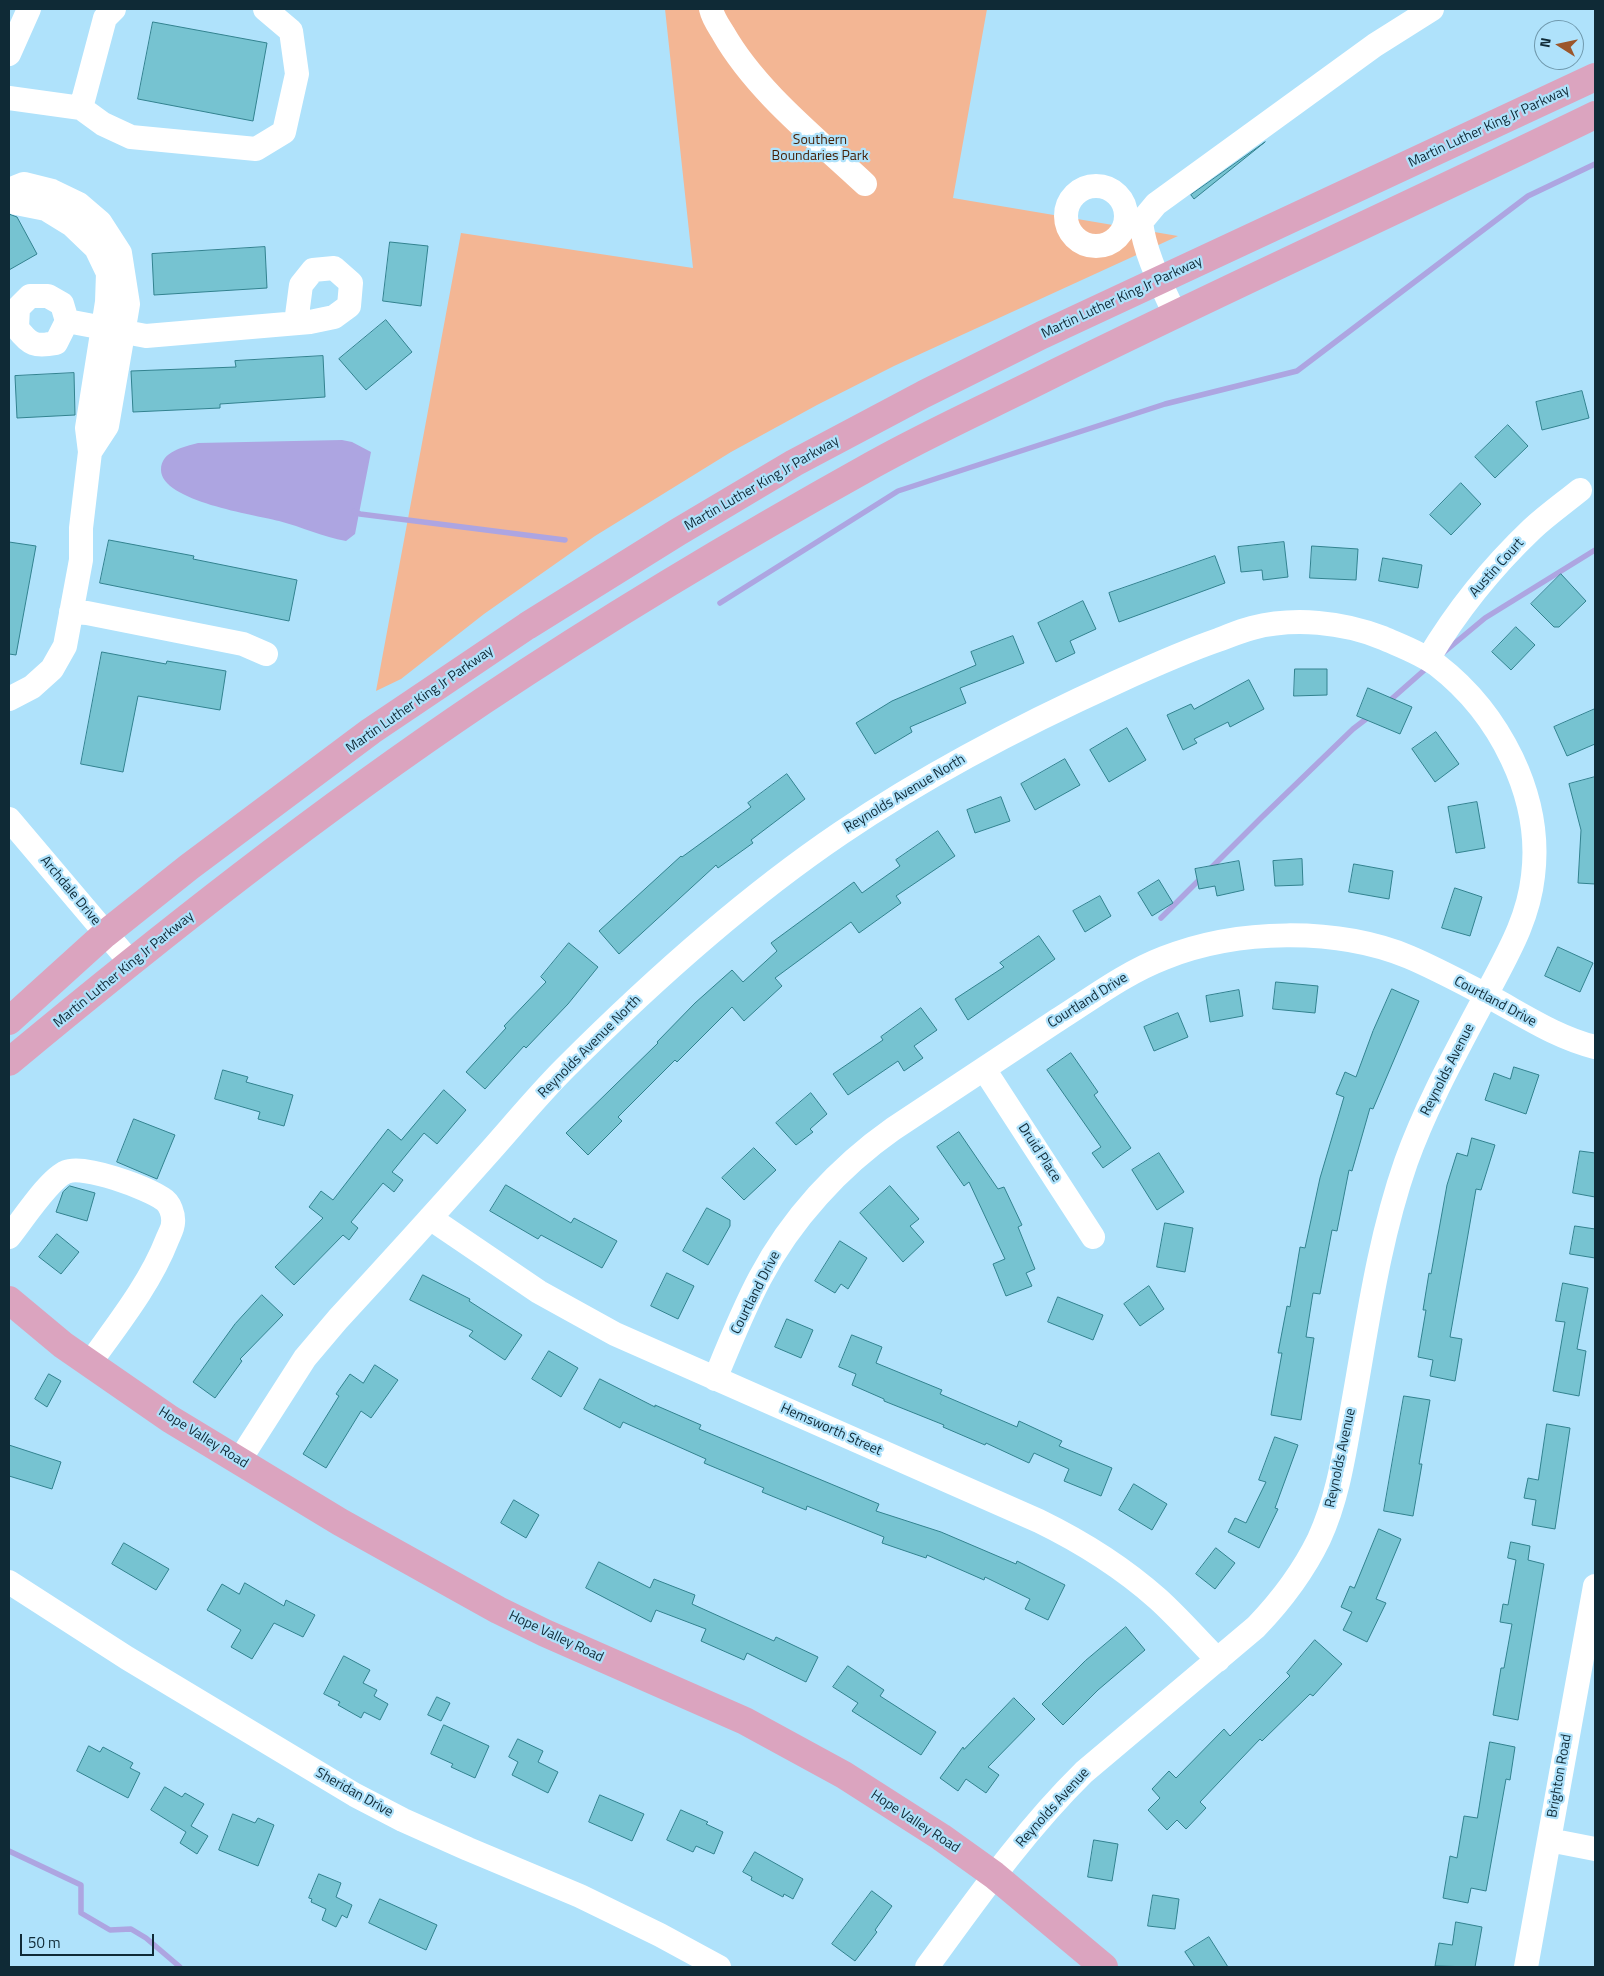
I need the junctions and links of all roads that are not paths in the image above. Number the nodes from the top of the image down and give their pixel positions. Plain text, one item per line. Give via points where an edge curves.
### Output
1 (29, 9) edge
2 (265, 9) edge
3 (711, 9) edge
4 (1432, 9) edge
5 (109, 14) edge
6 (9, 54) edge
7 (1595, 77) edge
8 (9, 98) edge
9 (80, 108) junction
10 (1595, 116) edge
11 (865, 184) dead end
12 (9, 190) edge
13 (9, 196) edge
14 (1159, 280) junction
15 (1175, 314) junction
16 (67, 321) dead end
17 (296, 323) dead end
18 (113, 331) junction
19 (1580, 490) dead end
20 (71, 612) junction
21 (266, 654) dead end
22 (1428, 658) junction
23 (9, 699) edge
24 (9, 818) edge
25 (105, 934) junction
26 (131, 963) junction
27 (1486, 995) junction
28 (9, 1021) edge
29 (1595, 1047) edge
30 (9, 1062) edge
31 (984, 1069) junction
32 (430, 1218) junction
33 (1093, 1237) dead end
34 (9, 1238) edge
35 (9, 1300) edge
36 (90, 1363) junction
37 (715, 1379) junction
38 (239, 1461) junction
39 (9, 1582) edge
40 (1595, 1586) edge
41 (1218, 1660) junction
42 (1548, 1840) junction
43 (1595, 1849) edge
44 (994, 1875) junction
45 (718, 1967) edge
46 (927, 1967) edge
47 (1104, 1967) edge
48 (1526, 1967) edge

1 - 6 street
2 - 9 street via 291,31 297,74 284,132 256,149 131,137 103,124
3 - 11 street via 734,52 768,92
4 - 14 street via 1375,45 1134,221
5 - 9 street
7 - 14 main road, Martin Luther King Jr Parkway
8 - 9 street
10 - 15 main road, Martin Luther King Jr Parkway
12 - 18 street via 24,184 52,191 80,204 100,222 120,253 128,304
13 - 18 street via 16,203 46,209 72,225 96,248 108,273 107,302
14 - 15 street
14 - 25 main road, Martin Luther King Jr Parkway via 924,394 794,463 617,569 371,731
15 - 26 main road, Martin Luther King Jr Parkway via 876,463 721,550 591,630 358,789
16 - 18 street
17 - 18 street via 146,336
18 - 20 street via 87,428 90,452 80,560
19 - 22 street, Austin Court via 1532,530 1491,574 1460,610
20 - 21 street via 243,644
20 - 23 street via 65,646 52,669 32,687
22 - 27 street, Reynolds Avenue North via 1486,714 1515,767 1528,803 1534,839 1534,870 1528,905 1516,941
22 - 32 street, Reynolds Avenue North via 1367,632 1342,626 1307,623 1254,627 1171,658 989,744 838,835 702,940 562,1071
24 - 25 street, Archdale Drive
25 - 26 street, Archdale Drive
25 - 28 main road, Martin Luther King Jr Parkway
26 - 30 main road, Martin Luther King Jr Parkway
27 - 29 street, Courtland Drive via 1543,1028
27 - 31 street, Courtland Drive via 1408,957 1360,942 1307,936 1256,937 1214,943 1163,958 1121,979
27 - 41 street, Reynolds Avenue via 1416,1136 1392,1200 1331,1509 1318,1541 1278,1603
31 - 33 street, Druid Place
31 - 37 street, Courtland Drive via 870,1145 806,1210 760,1278
32 - 37 street, Hemsworth Street via 539,1292 576,1313
32 - 38 street, Reynolds Avenue North via 305,1358
34 - 36 street via 53,1182 64,1172 73,1170 116,1177 165,1200 173,1212 174,1223 160,1258
35 - 36 main road, Hope Valley Road
36 - 38 main road, Hope Valley Road via 170,1419
37 - 41 street, Hemsworth Street via 1078,1540 1118,1566 1158,1599
38 - 44 main road, Hope Valley Road via 340,1522 498,1610 754,1725 844,1775
39 - 45 street, Sheridan Drive via 127,1658 355,1795 460,1846 580,1896
40 - 42 street, Brighton Road
41 - 44 street, Reynolds Avenue via 1084,1772
42 - 43 street
42 - 48 street, Brighton Road
44 - 46 street, Reynolds Avenue
44 - 47 main road, Hope Valley Road

